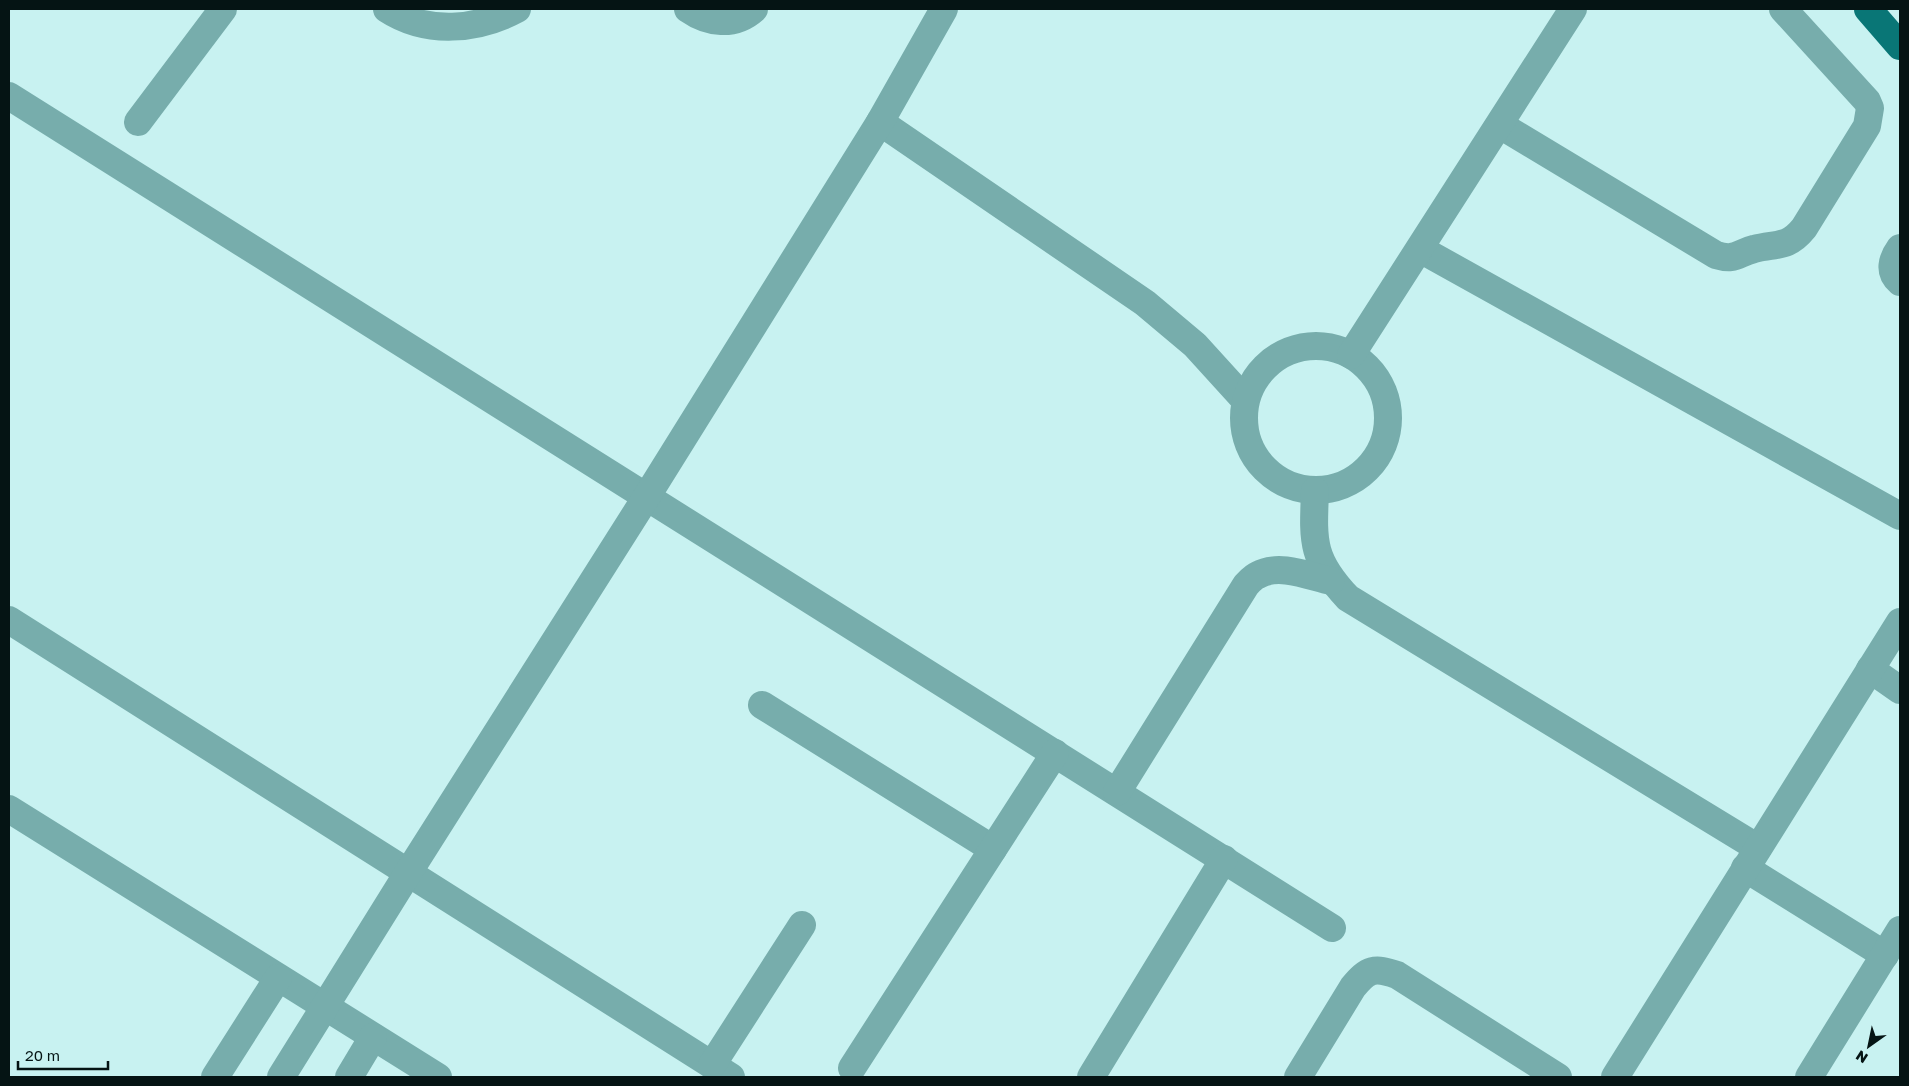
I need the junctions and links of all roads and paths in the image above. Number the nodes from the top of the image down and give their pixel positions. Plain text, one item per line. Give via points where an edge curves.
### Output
1 (223, 9) edge
2 (387, 9) edge
3 (518, 9) edge
4 (688, 9) edge
5 (754, 9) edge
6 (944, 9) edge
7 (1573, 9) edge
8 (1783, 9) edge
9 (1868, 9) edge
10 (476, 17) edge
11 (1900, 46) edge
12 (9, 96) edge
13 (138, 122) dead end
14 (880, 122) junction
15 (1500, 125) junction
16 (1900, 248) edge
17 (1420, 249) junction
18 (1900, 282) edge
19 (1351, 355) junction
20 (1246, 400) junction
21 (1315, 491) junction
22 (647, 496) junction
23 (1900, 516) edge
24 (1331, 580) junction
25 (9, 620) edge
26 (1900, 622) edge
27 (1870, 669) junction
28 (1900, 690) edge
29 (762, 705) dead end
30 (1056, 753) junction
31 (1117, 792) junction
32 (9, 809) edge
33 (993, 849) junction
34 (1752, 858) junction
35 (1224, 859) junction
36 (408, 872) junction
37 (802, 925) dead end
38 (1332, 928) dead end
39 (1900, 930) edge
40 (1885, 955) junction
41 (278, 978) junction
42 (324, 1007) junction
43 (373, 1037) junction
44 (852, 1068) dead end
45 (721, 1071) edge
46 (215, 1077) edge
47 (281, 1077) edge
48 (349, 1077) edge
49 (438, 1077) edge
50 (1091, 1077) edge
51 (1298, 1077) edge
52 (1558, 1077) edge
53 (1615, 1077) edge
54 (1810, 1077) edge

1 - 13 street
2 - 10 street via 419,23 448,28
3 - 10 street via 500,18
4 - 5 street via 709,20 722,22
6 - 14 street
7 - 15 street
8 - 15 street via 1870,108 1867,126 1804,228 1783,245 1755,248 1733,257 1716,255
9 - 11 main road
12 - 22 street
14 - 20 street via 1158,313 1195,344
14 - 22 street
15 - 17 street
16 - 18 street via 1892,266
17 - 19 street
17 - 23 street
19 - 20 street via 1330,347 1308,346 1287,351 1269,363 1254,380
19 - 21 street via 1370,370 1383,390 1388,413 1386,437 1376,459 1360,476 1339,487
20 - 21 street via 1244,422 1248,443 1258,462 1274,477 1294,487
21 - 24 street via 1314,536 1320,559
22 - 30 street
22 - 36 street
24 - 31 street via 1271,570 1257,575 1246,585
24 - 34 street via 1348,598
25 - 36 street
26 - 27 street
27 - 28 street
27 - 34 street
29 - 33 street
30 - 31 street
30 - 33 street
31 - 35 street
32 - 41 street
33 - 44 street
34 - 40 street
34 - 53 street
35 - 38 street
35 - 50 street
36 - 42 street
36 - 45 street
37 - 45 street
39 - 40 street
40 - 54 street
41 - 42 street
41 - 46 street
42 - 43 street
42 - 47 street
43 - 48 street
43 - 49 street
51 - 52 street via 1353,988 1362,976 1372,970 1397,975

